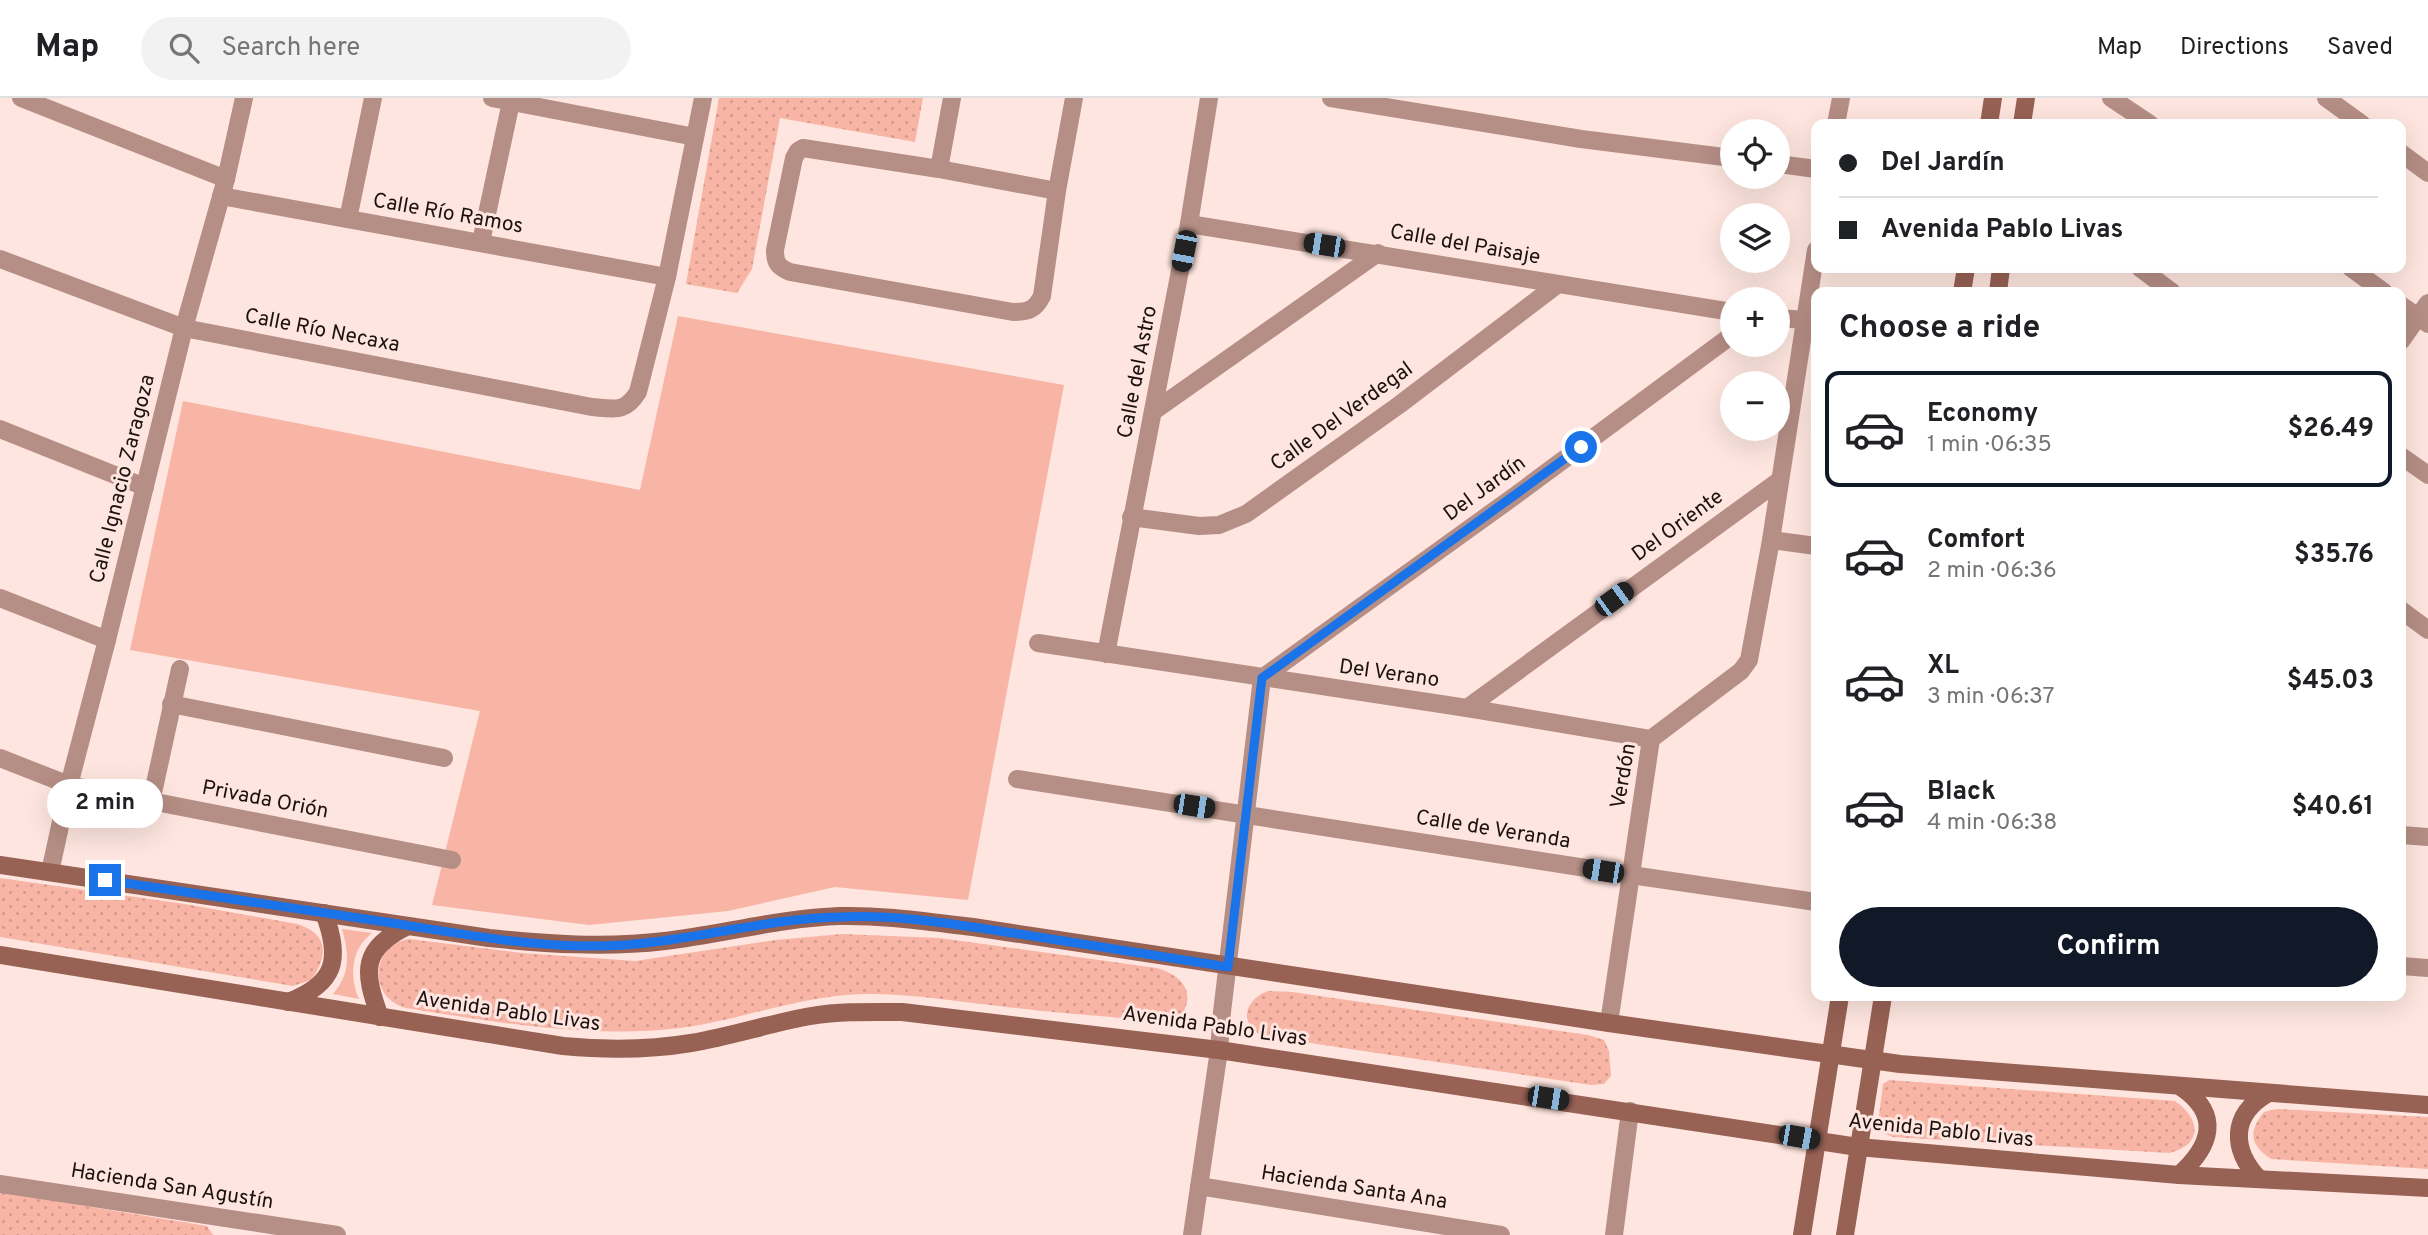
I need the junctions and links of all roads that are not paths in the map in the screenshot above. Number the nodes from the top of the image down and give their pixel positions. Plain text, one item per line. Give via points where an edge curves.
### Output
1 (21, 98) edge
2 (244, 98) edge
3 (373, 98) edge
4 (492, 98) edge
5 (703, 98) edge
6 (952, 98) edge
7 (1074, 98) edge
8 (1209, 98) edge
9 (1331, 98) edge
10 (1841, 98) edge
11 (1993, 98) edge
12 (2026, 98) edge
13 (2111, 98) edge
14 (2326, 98) edge
15 (1360, 100) edge
16 (512, 102) junction
17 (1837, 119) edge
18 (1990, 119) edge
19 (2023, 119) edge
20 (2142, 119) edge
21 (2355, 119) edge
22 (695, 137) junction
23 (1720, 156) edge
24 (2406, 157) edge
25 (1790, 166) edge
26 (1811, 168) edge
27 (939, 169) junction
28 (2428, 173) edge
29 (223, 187) junction
30 (1056, 191) junction
31 (348, 219) junction
32 (1189, 224) junction
33 (481, 242) junction
34 (1378, 253) junction
35 (0, 259) edge
36 (1813, 273) edge
37 (2147, 273) edge
38 (2358, 273) edge
39 (667, 277) junction
40 (1558, 284) junction
41 (2165, 287) edge
42 (2377, 287) edge
43 (2406, 306) edge
44 (1720, 310) edge
45 (2425, 315) edge
46 (1790, 319) edge
47 (1806, 320) junction
48 (184, 328) junction
49 (2406, 336) edge
50 (1720, 344) edge
51 (1154, 411) junction
52 (0, 429) edge
53 (2406, 460) edge
54 (2428, 475) edge
55 (1780, 480) junction
56 (145, 487) junction
57 (1131, 517) junction
58 (1771, 540) junction
59 (1811, 545) edge
60 (0, 598) edge
61 (2406, 615) edge
62 (2428, 630) edge
63 (107, 640) junction
64 (1038, 643) dead end
65 (1106, 654) junction
66 (180, 669) dead end
67 (1262, 678) junction
68 (172, 704) junction
69 (1467, 708) junction
70 (1651, 739) junction
71 (0, 758) edge
72 (444, 758) dead end
73 (1017, 779) dead end
74 (69, 785) junction
75 (151, 802) junction
76 (1245, 814) junction
77 (2406, 835) edge
78 (2428, 837) edge
79 (452, 860) dead end
80 (0, 865) edge
81 (50, 872) junction
82 (1631, 875) junction
83 (1811, 901) edge
84 (324, 914) junction
85 (408, 926) junction
86 (0, 955) edge
87 (2406, 966) edge
88 (1228, 967) junction
89 (2428, 968) edge
90 (1839, 1001) edge
91 (1882, 1001) edge
92 (288, 1002) junction
93 (380, 1017) junction
94 (1609, 1023) junction
95 (1219, 1050) junction
96 (1830, 1055) junction
97 (1872, 1060) junction
98 (2180, 1087) junction
99 (2267, 1094) junction
100 (2428, 1105) edge
101 (1630, 1111) junction
102 (1817, 1140) junction
103 (1858, 1147) junction
104 (2179, 1175) junction
105 (2259, 1179) junction
106 (0, 1184) edge
107 (1199, 1186) junction
108 (2428, 1188) edge
109 (233, 1227) edge
110 (337, 1235) edge
111 (1192, 1235) edge
112 (1501, 1235) edge
113 (1614, 1235) edge
114 (1802, 1235) edge
115 (1845, 1235) edge

1 - 29 street, Calle Río Ramos
2 - 29 street, Calle Ignacio Zaragoza
3 - 31 street
4 - 16 street
5 - 22 street
6 - 27 street
7 - 30 street
8 - 32 street, Calle del Astro
9 - 15 street
10 - 17 street
11 - 18 main road
12 - 19 main road
13 - 20 street
14 - 21 street
15 - 23 street via 1581,139
16 - 22 street
16 - 33 street
22 - 39 street
24 - 28 street
25 - 26 street
27 - 30 street
27 - 30 street via 812,148 799,151 775,250 779,268 1027,312 1042,296
29 - 31 street, Calle Río Ramos
29 - 48 street, Calle Ignacio Zaragoza
31 - 33 street, Calle Río Ramos
32 - 34 street, Calle del Paisaje
32 - 51 street, Calle del Astro
33 - 39 street, Calle Río Ramos
34 - 40 street, Calle del Paisaje
34 - 51 street
35 - 48 street, Calle Río Necaxa
36 - 47 street, Verdón
37 - 41 street
38 - 42 street
39 - 48 street, Calle Río Necaxa via 638,392 630,404 618,410
40 - 44 street, Calle del Paisaje
40 - 57 street, Calle Del Verdegal via 1246,514 1219,525 1199,526
43 - 45 street
45 - 49 street
46 - 47 street
47 - 55 street, Verdón
48 - 56 street, Calle Ignacio Zaragoza
50 - 67 street, Del Jardín
51 - 57 street, Calle del Astro
52 - 56 street
53 - 54 street
55 - 58 street, Verdón
55 - 69 street, Del Oriente
56 - 63 street, Calle Ignacio Zaragoza
57 - 65 street, Calle del Astro
58 - 59 street
58 - 70 street, Verdón via 1749,660 1741,671
60 - 63 street
61 - 62 street
63 - 74 street, Calle Ignacio Zaragoza
64 - 65 street, Del Verano
65 - 67 street, Del Verano
66 - 68 street
67 - 69 street, Del Verano
67 - 76 street
68 - 72 street
68 - 75 street
69 - 70 street, Del Verano
70 - 82 street, Verdón
71 - 74 street, Privada Orión
73 - 76 street, Calle de Veranda
74 - 75 street, Privada Orión
74 - 81 street, Calle Ignacio Zaragoza
75 - 79 street, Privada Orión
76 - 82 street, Calle de Veranda
76 - 88 street
77 - 78 street
80 - 81 main road
81 - 84 main road
82 - 83 street, Calle de Veranda
82 - 94 street, Verdón
84 - 85 main road
84 - 92 main road via 333,948 329,971 314,990
85 - 88 main road via 590,946 666,941 812,918 870,917 973,927
85 - 93 main road via 382,942 371,958 369,981
86 - 92 main road, Avenida Pablo Livas
87 - 89 street
88 - 94 main road
88 - 95 street
90 - 96 main road
91 - 97 main road
92 - 93 main road, Avenida Pablo Livas
93 - 95 main road, Avenida Pablo Livas via 526,1042 625,1049 693,1043 810,1016 902,1013
94 - 96 main road
95 - 101 main road, Avenida Pablo Livas
95 - 107 street
96 - 97 main road
96 - 102 main road
97 - 98 main road
97 - 103 main road
98 - 99 main road
98 - 104 main road via 2200,1103 2207,1122 2199,1154
99 - 100 main road
99 - 105 main road via 2248,1109 2239,1131 2242,1157
101 - 102 main road, Avenida Pablo Livas
101 - 113 street
102 - 103 main road, Avenida Pablo Livas
102 - 114 main road
103 - 104 main road, Avenida Pablo Livas
103 - 115 main road
104 - 105 main road, Avenida Pablo Livas
105 - 108 main road, Avenida Pablo Livas
106 - 109 street, Hacienda San Agustín
107 - 111 street
107 - 112 street, Hacienda Santa Ana
109 - 110 street, Hacienda San Agustín

